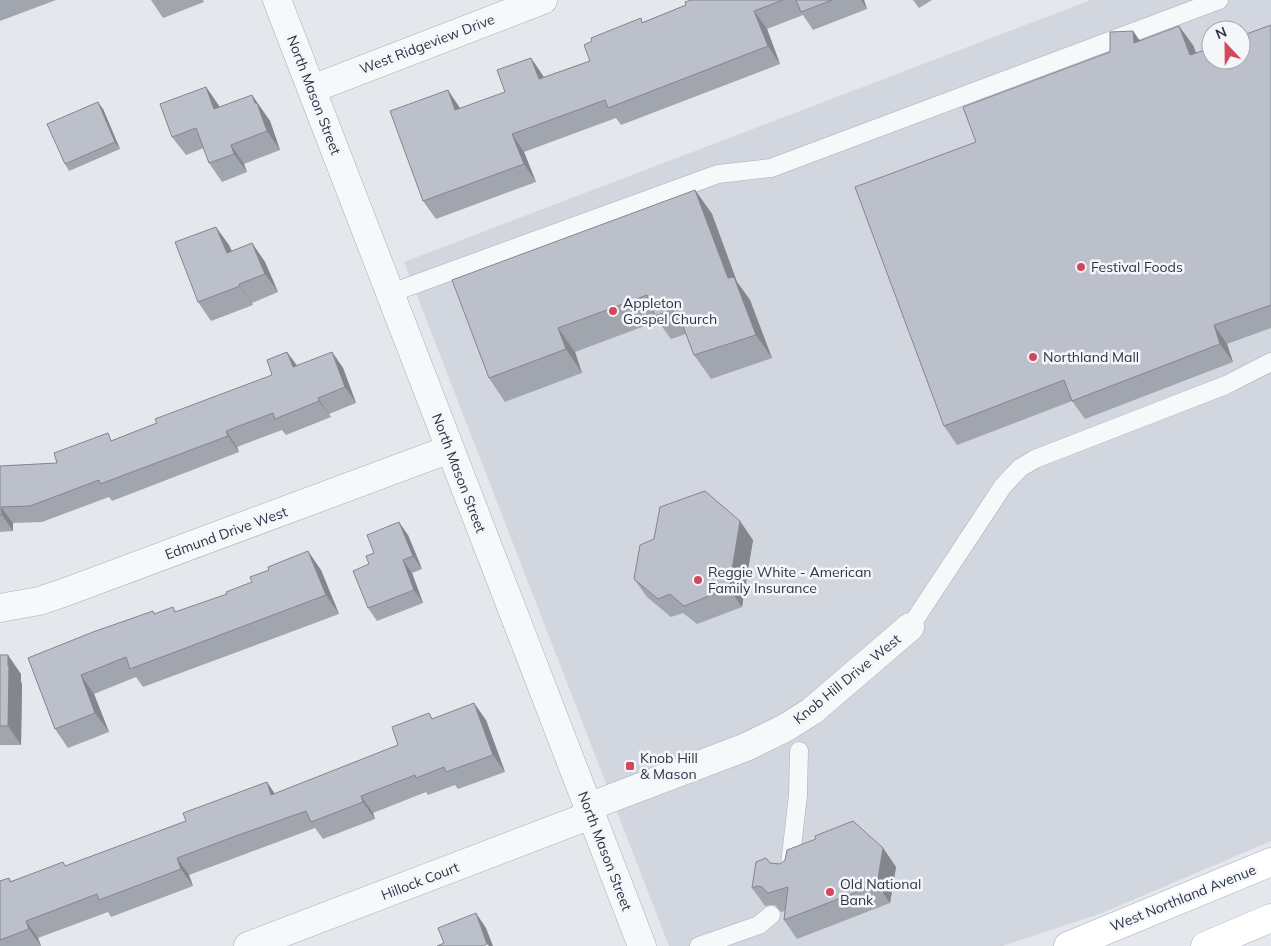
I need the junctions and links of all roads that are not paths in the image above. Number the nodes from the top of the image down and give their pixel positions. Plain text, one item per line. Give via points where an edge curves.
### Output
1 (276, 0) edge
2 (543, 0) edge
3 (1219, 0) edge
4 (312, 89) junction
5 (391, 294) junction
6 (1271, 362) edge
7 (450, 449) junction
8 (0, 608) edge
9 (910, 627) joint
10 (798, 751) dead end
11 (589, 811) junction
12 (1271, 862) edge
13 (789, 873) edge
14 (771, 916) dead end
15 (1271, 918) edge
16 (248, 946) edge
17 (642, 946) edge
18 (699, 946) edge
19 (1068, 946) edge
20 (1205, 946) edge

1 - 4 street, North Mason Street
2 - 4 street, West Ridgeview Drive
3 - 5 lane via 771,168 718,174
4 - 5 street, North Mason Street
5 - 7 street, North Mason Street
6 - 9 lane via 1226,385 1044,455 1020,468 1003,486
7 - 8 street, Edmund Drive West via 63,593
7 - 11 street, North Mason Street
9 - 11 street, Knob Hill Drive West via 812,711 785,728
10 - 13 lane via 798,795
11 - 16 street, Hillock Court
11 - 17 street, North Mason Street
12 - 19 main road, West Northland Avenue
14 - 18 lane via 759,925
15 - 20 main road

